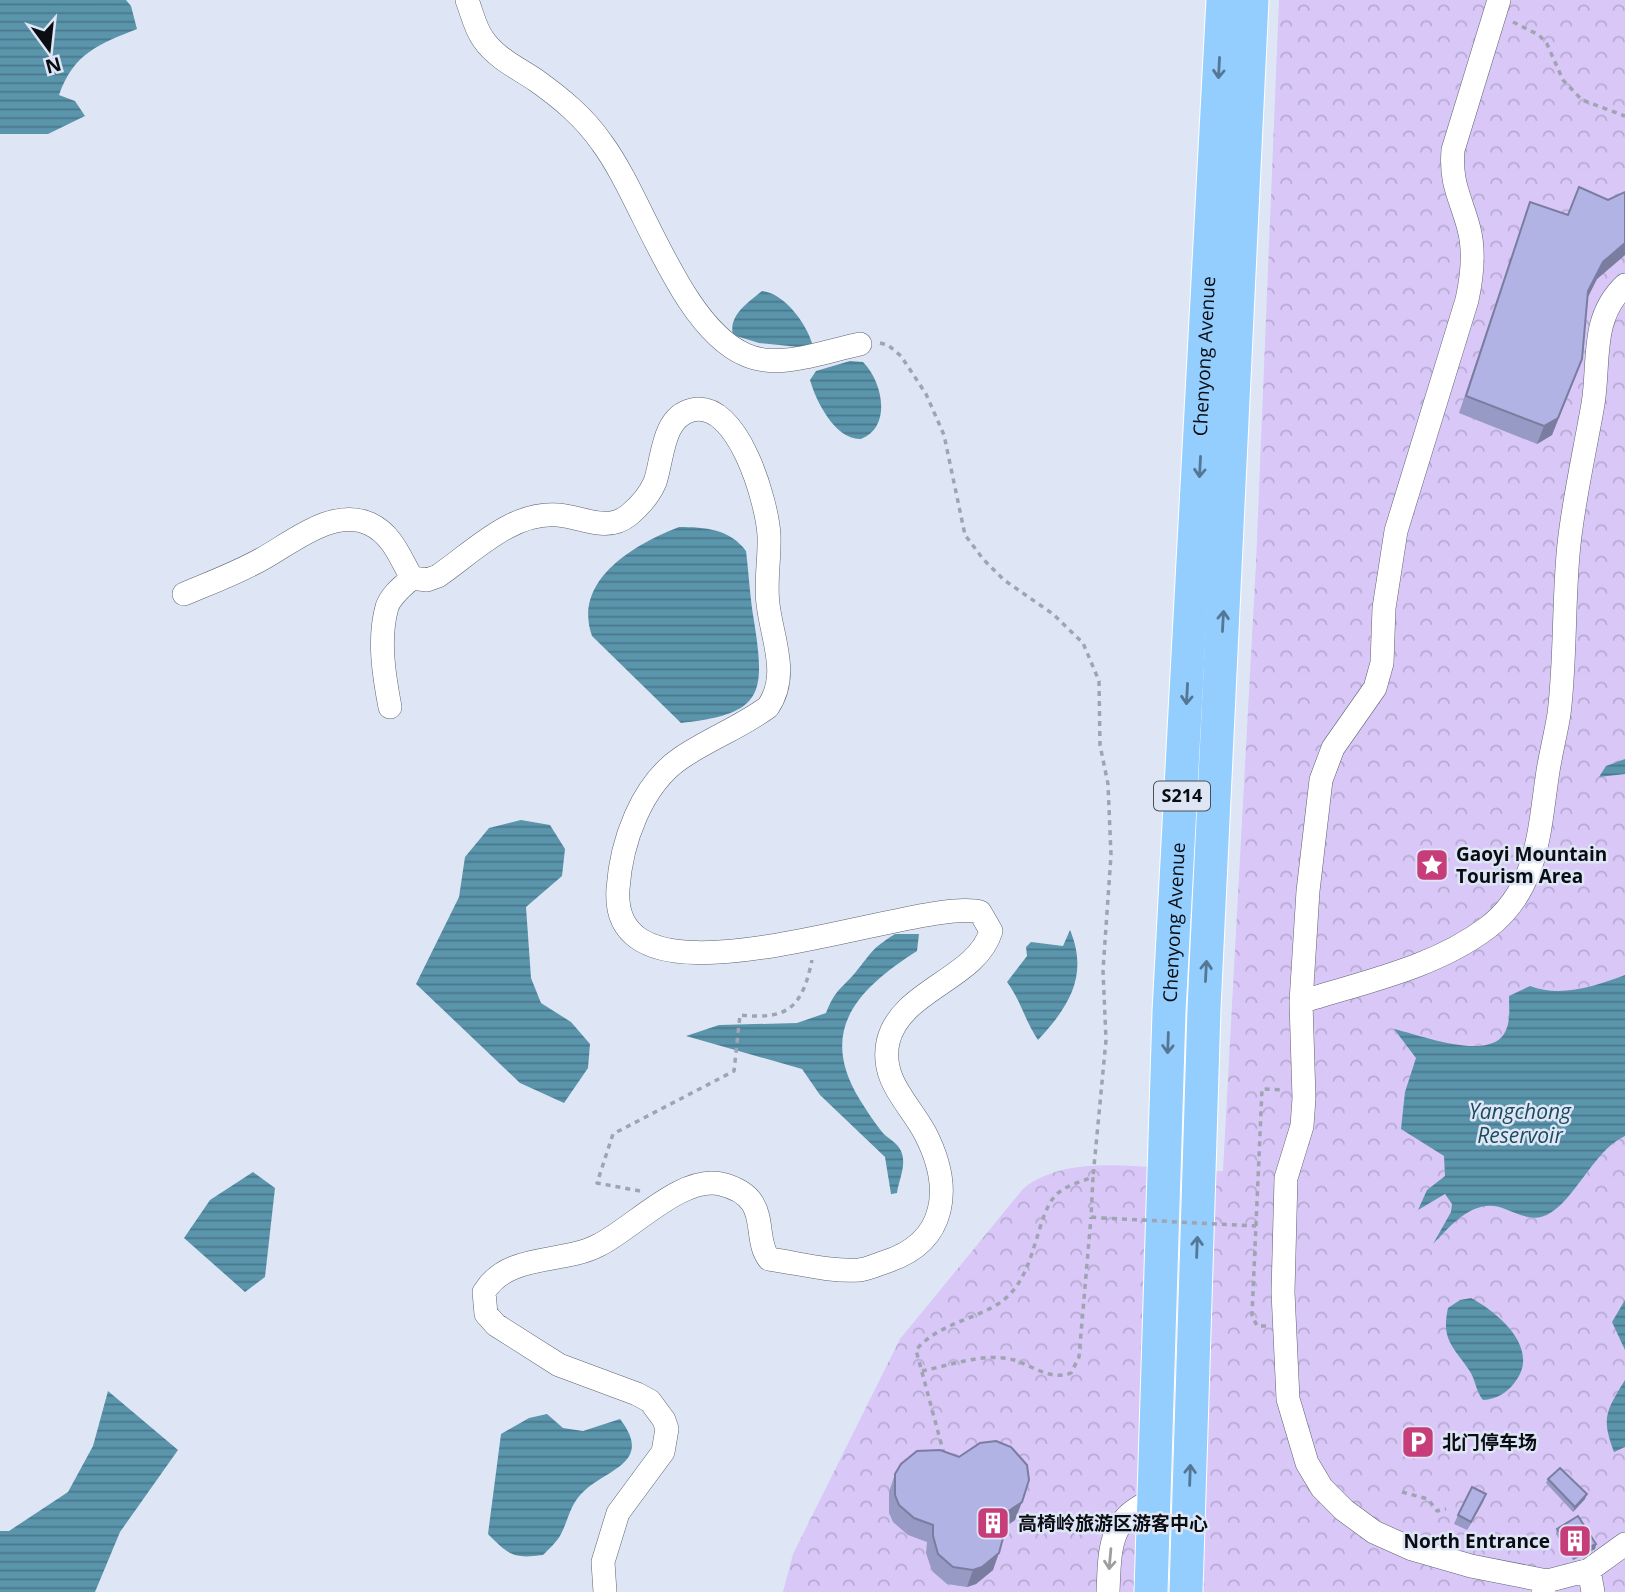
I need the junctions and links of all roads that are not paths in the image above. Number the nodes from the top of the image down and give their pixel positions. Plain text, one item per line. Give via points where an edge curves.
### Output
1 (467, 0) edge
2 (1223, 0) edge
3 (1252, 0) edge
4 (1497, 7) edge
5 (1625, 285) edge
6 (860, 344) road end
7 (412, 578) junction
8 (184, 594) dead end
9 (390, 707) dead end
10 (1301, 1002) junction
11 (1156, 1499) junction
12 (1625, 1544) edge
13 (1591, 1581) edge
14 (1545, 1586) edge
15 (605, 1592) edge
16 (1108, 1592) edge
17 (1151, 1592) edge
18 (1186, 1592) edge

1 - 6 street via 491,50 575,109 603,143 666,262 709,327 726,344 768,361
2 -> 11 highway, Chenyong Avenue / S214 via 1169,1012
18 -> 3 highway, Chenyong Avenue / S214 via 1204,1009
4 - 10 street via 1453,150 1451,172 1469,230 1472,275 1396,531 1384,608 1382,663 1375,688 1333,748 1321,780
5 - 10 street via 1610,302 1597,335 1597,380 1569,541 1559,713 1530,872 1504,912 1436,958
7 - 8 street via 389,538 370,524 347,519 300,536
7 - 9 street via 387,607 383,666
7 - 15 street via 438,576 512,524 534,517 558,515 607,525 625,518 644,503 678,417 691,410 705,410 732,427 757,483 769,533 767,602 778,652 777,694 757,715 682,757 658,779 638,813 621,863 620,909 640,940 655,948 679,951 769,947 951,909 980,912 991,931 981,951 910,1007 897,1022 888,1044 888,1072 934,1157 940,1209 922,1244 906,1255 861,1270 769,1259 764,1253 760,1217 752,1204 720,1184 703,1184 685,1189 596,1247 516,1266 491,1281 484,1292 486,1314 496,1325 559,1366 643,1397 664,1420 663,1452 618,1513 603,1562
10 - 14 street via 1302,1126 1286,1178 1283,1292 1288,1399 1307,1463 1322,1488 1344,1510 1385,1538
11 -> 16 street via 1135,1509 1115,1530
11 - 17 highway, Chenyong Avenue / S214
12 - 13 street
13 - 14 street

